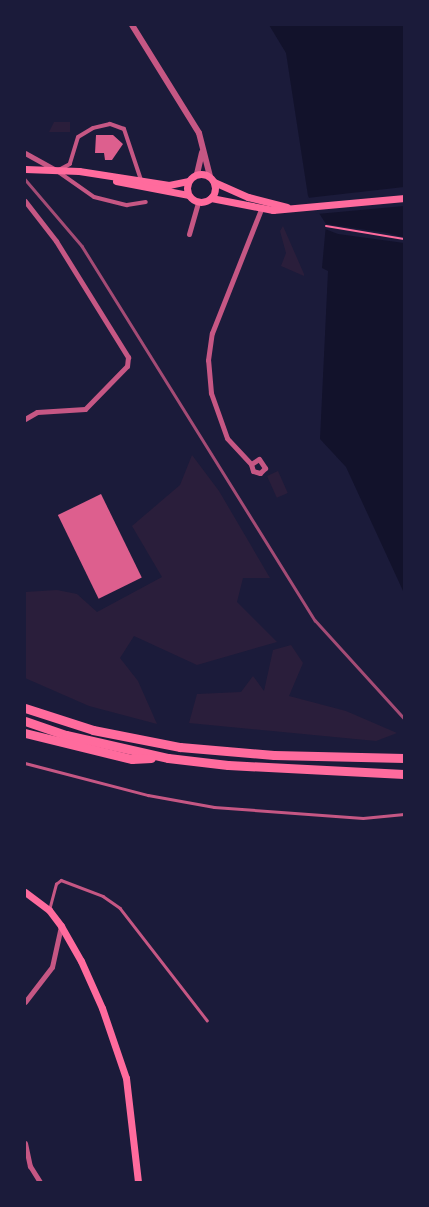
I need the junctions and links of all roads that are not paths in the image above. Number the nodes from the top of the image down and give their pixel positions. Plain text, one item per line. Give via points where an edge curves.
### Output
1 (132, 25) edge
2 (203, 150) junction
3 (25, 153) edge
4 (29, 169) edge
5 (57, 171) junction
6 (196, 174) junction
7 (212, 179) junction
8 (141, 180) junction
9 (188, 181) junction
10 (188, 195) junction
11 (211, 198) junction
12 (404, 198) edge
13 (25, 201) edge
14 (146, 202) dead end
15 (198, 202) junction
16 (261, 209) junction
17 (294, 209) junction
18 (189, 234) dead end
19 (25, 419) edge
20 (251, 464) dead end
21 (25, 702) edge
22 (25, 708) edge
23 (42, 715) junction
24 (25, 721) edge
25 (25, 733) edge
26 (168, 758) junction
27 (400, 758) edge
28 (25, 763) edge
29 (404, 774) edge
30 (404, 814) edge
31 (25, 892) edge
32 (49, 910) junction
33 (61, 926) junction
34 (25, 1002) edge
35 (207, 1020) dead end
36 (25, 1143) edge
37 (40, 1182) edge
38 (138, 1182) edge

1 - 2 street via 199,133
2 - 6 street
2 - 7 street
3 - 5 street
4 - 5 main road
5 - 8 main road
5 - 8 street via 70,164 78,137 93,128 110,124 127,134
5 - 10 main road
5 - 14 street via 94,197 127,205
6 - 7 main road
6 - 9 main road
7 - 11 main road via 215,191
7 - 17 main road via 248,197
8 - 9 main road via 169,185
9 - 10 main road
10 - 15 main road
11 - 15 main road
11 - 16 main road via 228,199
12 - 17 main road
13 - 19 street via 56,241 128,356 127,366 85,409 37,412
15 - 18 street
16 - 17 main road
16 - 20 street via 212,333 208,360 217,415 227,438
21 - 23 highway
22 - 23 highway
23 - 27 highway via 93,730 180,747 274,755
24 - 26 highway via 66,735
25 - 26 highway via 132,760
26 - 29 highway via 228,765
28 - 30 lane via 148,796 214,807 363,818
31 - 32 main road
32 - 33 main road
32 - 35 lane via 56,884 61,880 103,896 120,908
33 - 34 street via 52,967
33 - 38 main road via 81,961 122,1062 130,1098
36 - 37 street via 30,1166

